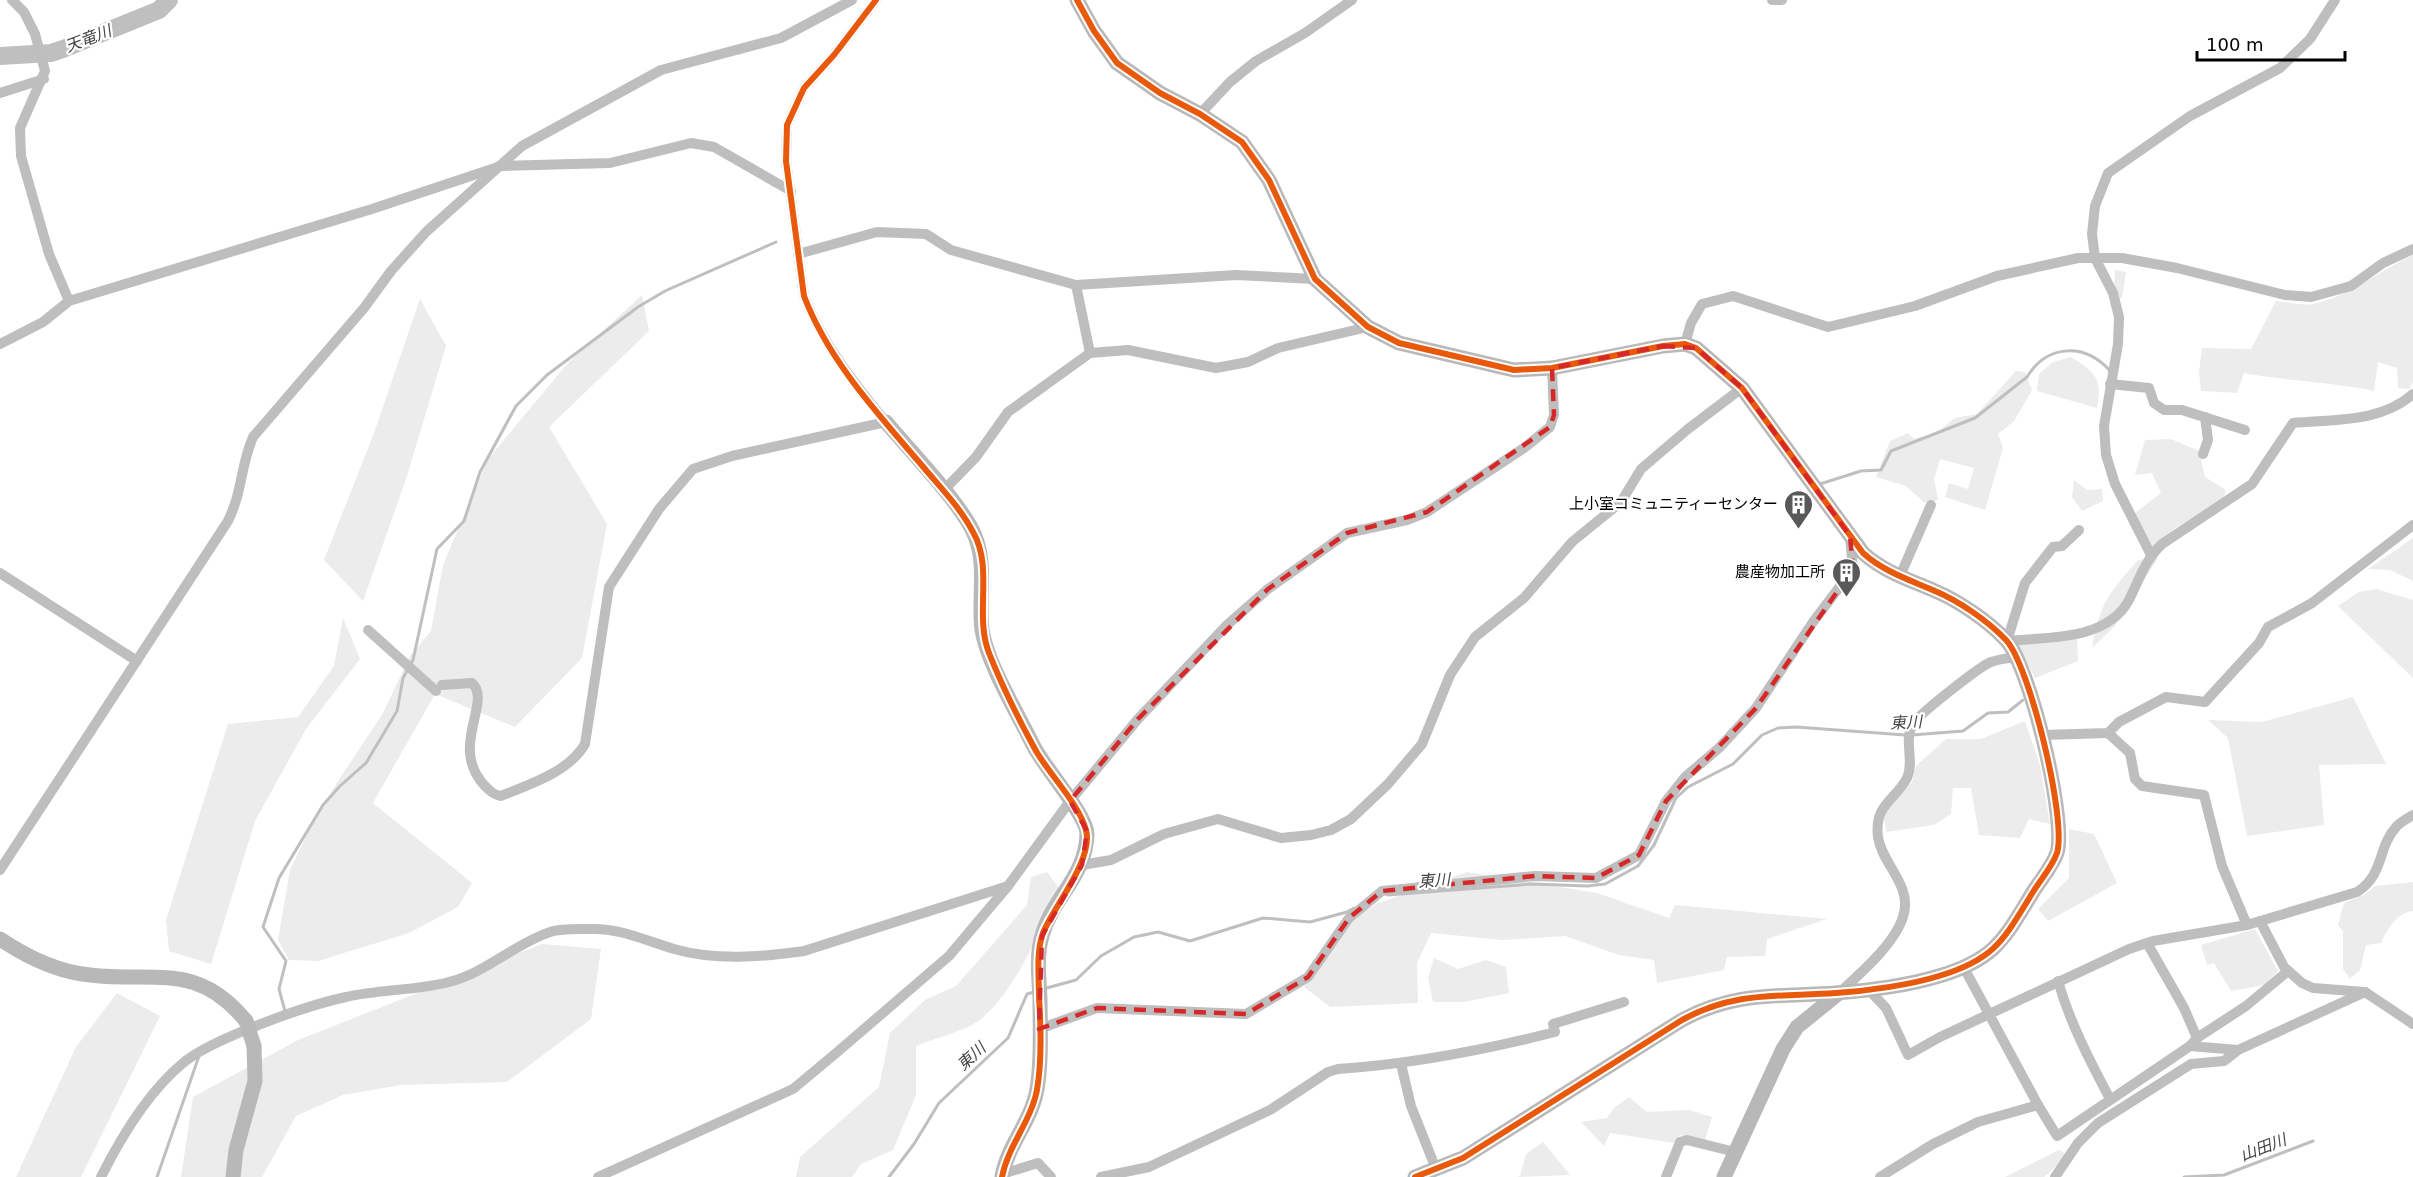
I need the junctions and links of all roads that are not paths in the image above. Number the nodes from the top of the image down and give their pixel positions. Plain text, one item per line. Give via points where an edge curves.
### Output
1 (12, 0) edge
2 (852, 0) edge
3 (876, 0) edge
4 (1077, 0) edge
5 (1352, 0) edge
6 (1772, 0) edge
7 (1782, 0) edge
8 (2335, 0) edge
9 (44, 78) junction
10 (0, 93) edge
11 (1200, 114) junction
12 (501, 166) junction
13 (791, 191) junction
14 (2413, 249) edge
15 (798, 254) junction
16 (2095, 258) junction
17 (1315, 279) junction
18 (1076, 285) junction
19 (69, 301) junction
20 (1368, 327) junction
21 (0, 344) edge
22 (1685, 344) junction
23 (1090, 353) junction
24 (1552, 368) junction
25 (2110, 384) junction
26 (1742, 388) junction
27 (2413, 394) edge
28 (2413, 404) edge
29 (2389, 410) junction
30 (2205, 417) junction
31 (886, 422) junction
32 (2245, 430) dead end
33 (2203, 454) dead end
34 (943, 491) junction
35 (1931, 505) dead end
36 (2413, 525) edge
37 (2079, 530) dead end
38 (1850, 536) junction
39 (2151, 555) junction
40 (0, 573) edge
41 (1900, 576) junction
42 (2007, 641) junction
43 (2018, 657) junction
44 (137, 661) junction
45 (442, 685) dead end
46 (2108, 733) junction
47 (2043, 735) junction
48 (1070, 801) junction
49 (2413, 814) edge
50 (1082, 865) junction
51 (0, 870) edge
52 (1008, 886) junction
53 (2260, 921) junction
54 (2247, 925) junction
55 (0, 939) edge
56 (2147, 943) junction
57 (1963, 966) junction
58 (2288, 971) junction
59 (2058, 981) junction
60 (1867, 988) junction
61 (2365, 992) junction
62 (1839, 993) junction
63 (1624, 1002) dead end
64 (1988, 1015) junction
65 (2413, 1024) edge
66 (1039, 1029) junction
67 (2193, 1042) junction
68 (2238, 1050) junction
69 (1401, 1064) junction
70 (2110, 1100) junction
71 (2038, 1105) junction
72 (1735, 1152) junction
73 (1436, 1169) junction
74 (1002, 1176) edge
75 (101, 1177) edge
76 (233, 1177) edge
77 (598, 1177) edge
78 (1052, 1177) edge
79 (1101, 1177) edge
80 (1415, 1177) edge
81 (1666, 1177) edge
82 (1724, 1177) edge
83 (1880, 1177) edge
84 (2055, 1177) edge

1 - 9 street via 36,33
2 - 12 street via 781,38 699,58 640,80 522,146
3 - 13 street via 804,88 787,125 786,161
4 - 11 street via 1117,63 1160,93
5 - 11 street via 1256,61
6 - 7 street
8 - 16 street via 2310,39 2280,68 2190,116 2108,173 2095,206
9 - 10 street
9 - 19 street via 23,120 20,146 49,254
11 - 17 street via 1242,142 1252,154 1269,180
12 - 13 street via 610,163 691,143 714,147
12 - 19 street
12 - 44 street via 426,232 253,437 244,459 238,499 228,521
13 - 15 street
14 - 16 street via 2383,263 2351,286 2311,297 2285,295 2122,258
15 - 18 street via 877,232 926,234 951,250
15 - 31 street via 804,296 812,317 850,377
16 - 22 street via 2050,262 1997,276 1915,306 1828,327 1733,296 1717,298 1702,304 1690,323
16 - 25 street via 2113,293 2119,317
17 - 18 street via 1236,275
17 - 20 street
18 - 23 street
19 - 21 street via 44,322
20 - 23 street via 1278,348 1248,362 1216,368 1128,350
20 - 24 street via 1399,343 1456,358 1514,370
22 - 24 street
22 - 26 street via 1707,356
23 - 34 street via 1008,412 976,457
24 - 48 street via 1554,415 1550,427 1427,512 1347,533 1268,589 1227,625 1138,719
25 - 30 street via 2149,387 2154,404 2164,410
25 - 39 street via 2104,426 2106,455 2115,484
26 - 38 street
26 - 50 street via 1641,470 1621,502 1572,542 1524,598 1475,637 1450,675 1422,744 1351,819 1311,836 1281,838 1218,819 1164,834 1111,860
27 - 29 street
28 - 29 street
29 - 39 street via 2367,417 2293,423 2252,484
30 - 32 street
30 - 33 street via 2208,440
31 - 34 street
31 - 45 street via 732,456 693,469 659,509 609,587 585,744 560,769 496,796 482,783 470,761 469,737 478,708 478,690 466,681
34 - 48 street via 975,534 981,556 982,630 989,653 1036,752
35 - 41 street
36 - 46 street via 2312,603 2268,627 2259,643 2205,702 2166,697 2119,722
37 - 42 street via 2062,546 2054,547 2025,583
38 - 41 street via 1874,563
38 - 66 street via 1853,569 1812,622 1756,708 1685,777 1666,801 1639,855 1596,878 1535,876 1382,891 1349,918 1308,977 1246,1014 1097,1008
39 - 42 street via 2127,602 2101,627
40 - 44 street
41 - 42 street via 1938,592
42 - 43 street
43 - 47 street
43 - 62 street via 1990,662 1912,725 1907,778 1880,812 1878,836 1904,892 1900,929
44 - 51 street
46 - 47 street
46 - 54 street via 2130,753 2135,779 2142,786 2204,795 2222,866
47 - 57 street via 2060,827 2057,853 2007,936 1992,952
48 - 50 street via 1087,831
48 - 52 street
49 - 53 street via 2397,826 2387,841 2380,866 2357,892
50 - 66 street via 1042,936
52 - 75 street via 804,951 770,956 727,957 675,950 630,933 594,929 552,931 471,975 449,982 347,996 294,1012 184,1062 157,1089
52 - 77 street via 949,956 793,1089
53 - 54 street
53 - 58 street
54 - 56 street
55 - 76 street, bridge via 64,971 170,977 215,990 233,1004 246,1021 254,1046 255,1081 236,1150
56 - 59 street
56 - 67 street via 2184,1008
57 - 60 street via 1928,978
57 - 64 street
58 - 61 street via 2313,988
58 - 67 street
59 - 64 street
59 - 70 street via 2082,1047
60 - 62 street
60 - 64 street via 1886,1008 1908,1055
61 - 65 street
61 - 68 street
62 - 72 street via 1797,1027 1771,1070
62 - 73 street via 1739,997 1700,1010 1487,1143
63 - 69 street via 1553,1024 1555,1032
64 - 71 street
66 - 74 street via 1036,1093
67 - 68 street
67 - 70 street
68 - 84 street via 2224,1061 2191,1064 2097,1123
69 - 73 street via 1411,1106
69 - 79 street via 1328,1072 1270,1110 1149,1167
70 - 71 street via 2057,1136
71 - 83 street via 1978,1122
72 - 81 street via 1687,1140 1680,1142
72 - 82 street
73 - 80 street
74 - 78 street via 1038,1163

